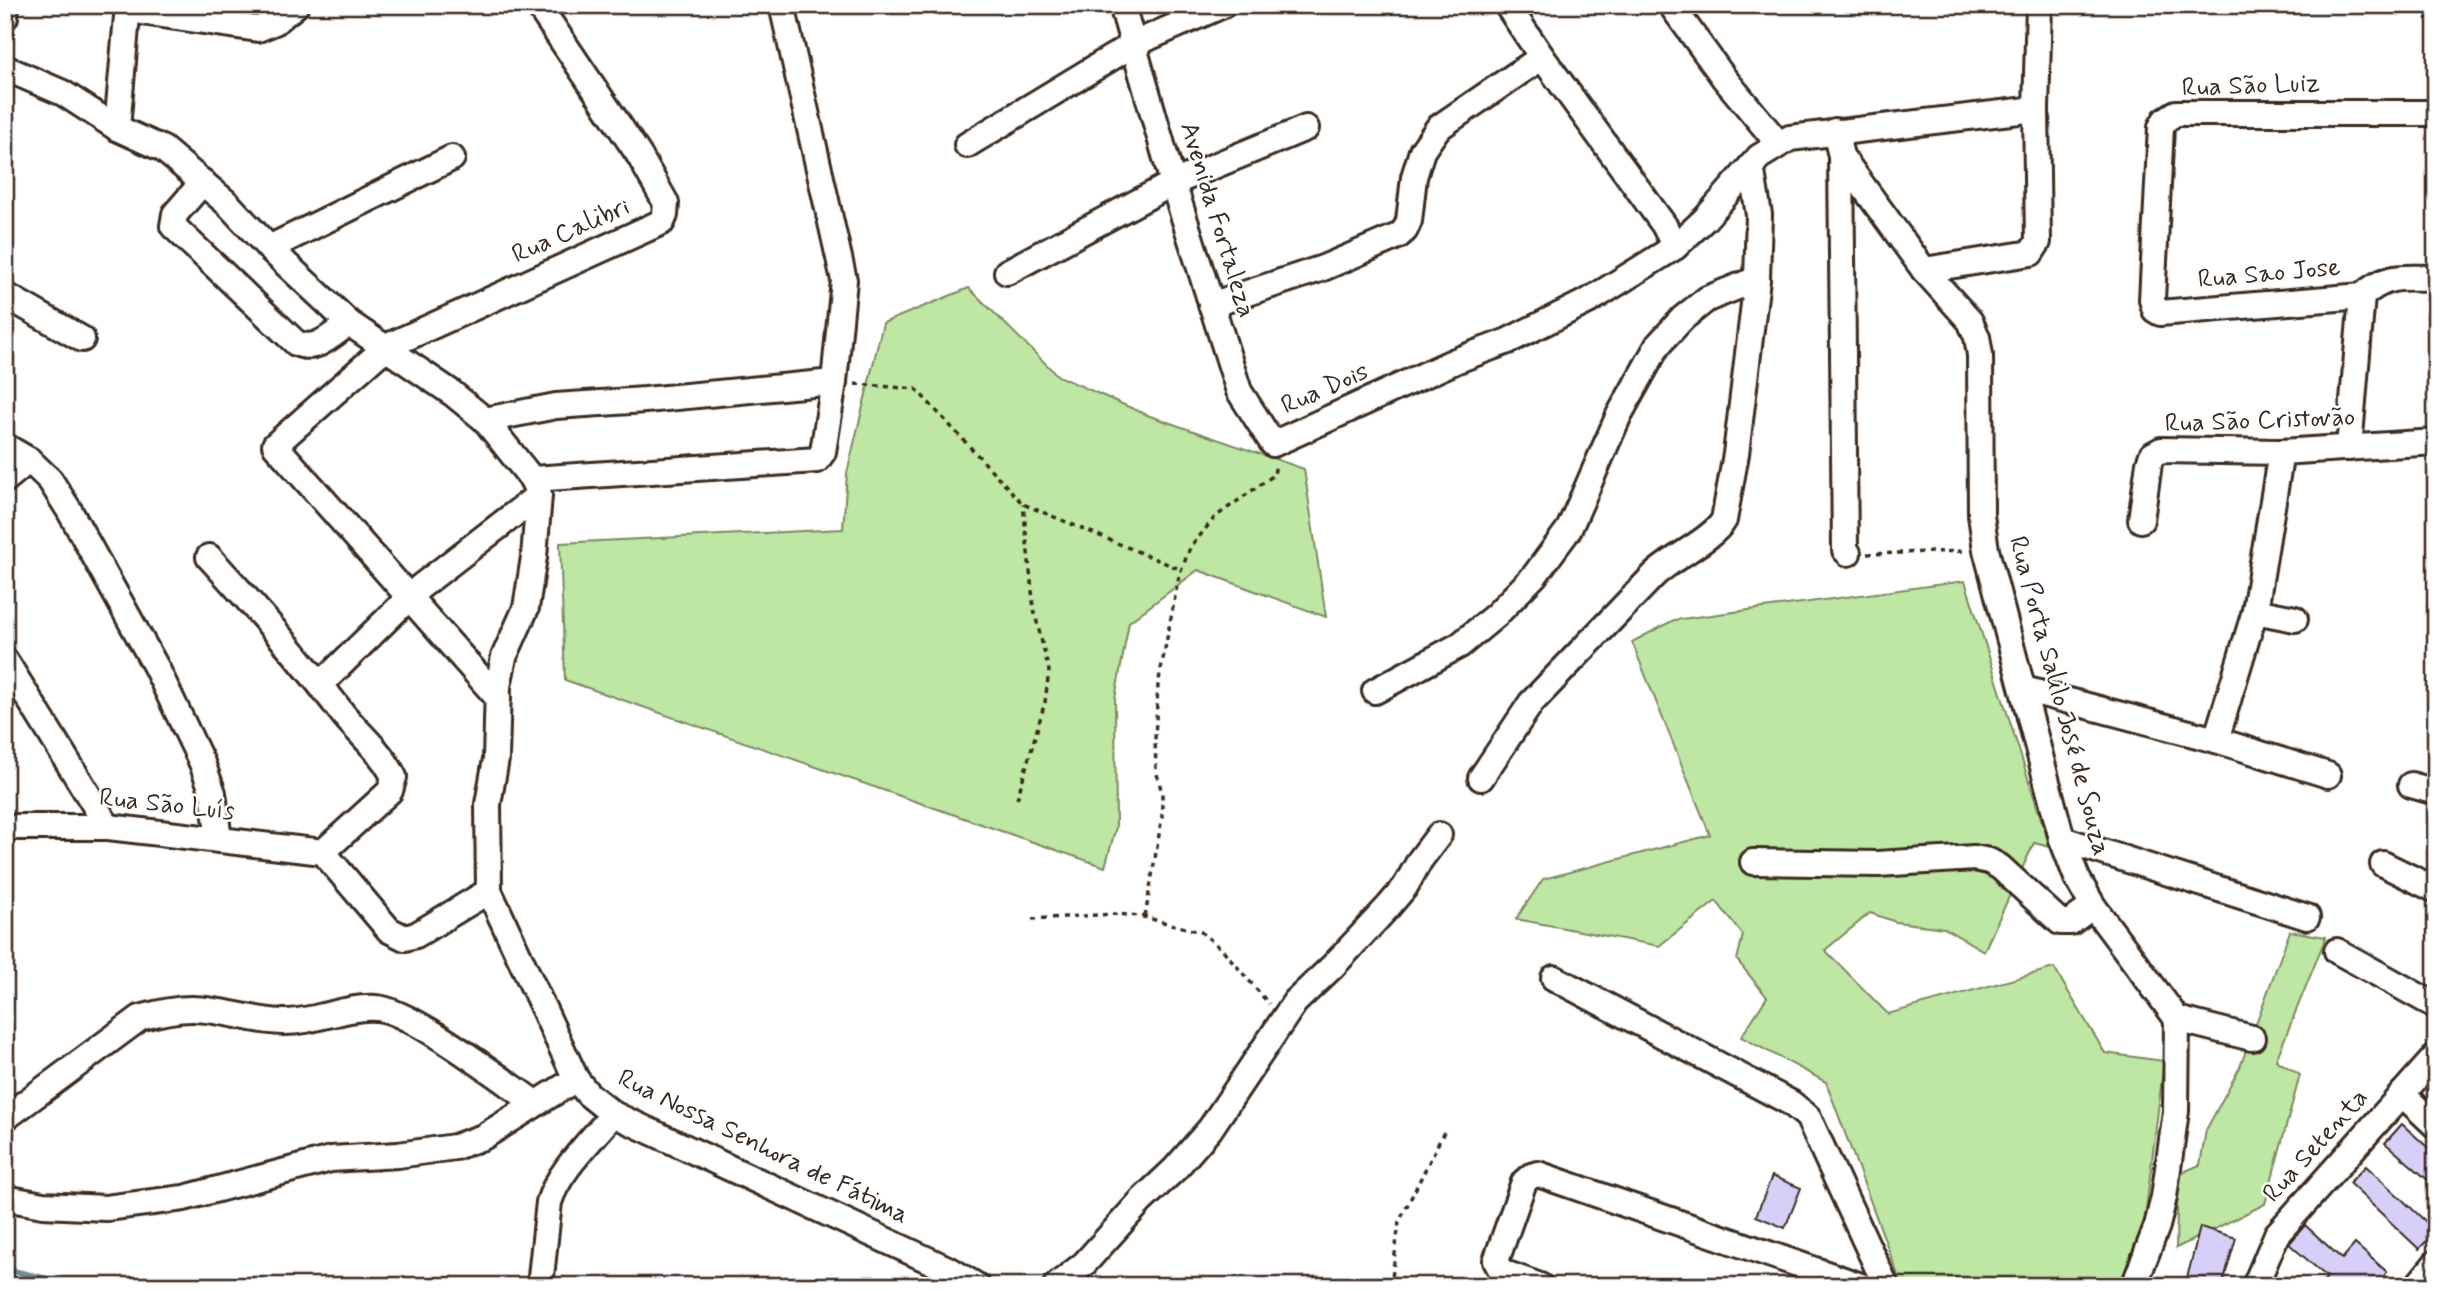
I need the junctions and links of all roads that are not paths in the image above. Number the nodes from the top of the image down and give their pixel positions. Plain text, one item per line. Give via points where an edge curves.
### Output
1 (6, 5) edge
2 (296, 5) edge
3 (538, 5) edge
4 (782, 5) edge
5 (1122, 5) edge
6 (1223, 5) edge
7 (1507, 5) edge
8 (1671, 5) edge
9 (2039, 5) edge
10 (128, 8) edge
11 (5, 17) edge
12 (1134, 44) junction
13 (1542, 58) junction
14 (5, 68) edge
15 (2036, 108) junction
16 (2436, 113) edge
17 (117, 128) junction
18 (1306, 128) dead end
19 (1835, 131) junction
20 (1778, 144) junction
21 (967, 145) dead end
22 (1841, 156) junction
23 (453, 158) dead end
24 (1751, 166) junction
25 (203, 182) junction
26 (1172, 183) junction
27 (1675, 247) junction
28 (269, 248) junction
29 (1924, 270) junction
30 (1007, 272) dead end
31 (2436, 278) edge
32 (1757, 279) junction
33 (5, 295) edge
34 (2362, 296) junction
35 (2152, 300) joint
36 (1211, 305) junction
37 (349, 323) junction
38 (82, 339) dead end
39 (386, 346) junction
40 (834, 382) junction
41 (485, 420) junction
42 (2436, 442) edge
43 (1273, 444) joint
44 (5, 446) edge
45 (2349, 447) junction
46 (2281, 452) junction
47 (29, 460) junction
48 (5, 480) edge
49 (536, 487) junction
50 (2141, 520) dead end
51 (1848, 553) road end
52 (209, 557) dead end
53 (410, 597) junction
54 (2255, 611) junction
55 (2295, 619) dead end
56 (5, 660) edge
57 (321, 684) junction
58 (2024, 689) junction
59 (1375, 691) dead end
60 (498, 698) junction
61 (2216, 740) junction
62 (2328, 775) dead end
63 (1480, 778) dead end
64 (2411, 785) dead end
65 (2436, 792) edge
66 (5, 827) edge
67 (108, 827) junction
68 (1439, 835) dead end
69 (2063, 839) junction
70 (219, 840) junction
71 (323, 852) junction
72 (1752, 862) dead end
73 (2383, 864) dead end
74 (2436, 890) edge
75 (489, 891) junction
76 (2093, 906) junction
77 (2307, 916) dead end
78 (2337, 951) dead end
79 (1554, 978) dead end
80 (2436, 1006) edge
81 (2178, 1019) junction
82 (2252, 1038) dead end
83 (2436, 1056) edge
84 (576, 1079) junction
85 (2402, 1094) junction
86 (535, 1103) junction
87 (613, 1114) junction
88 (5, 1118) edge
89 (2436, 1126) edge
90 (5, 1198) edge
91 (2436, 1264) edge
92 (540, 1286) edge
93 (977, 1286) edge
94 (1056, 1286) edge
95 (1540, 1286) edge
96 (1861, 1286) edge
97 (1886, 1286) edge
98 (2134, 1286) edge
99 (2255, 1286) edge
100 (2417, 1286) edge

1 - 11 street
2 - 10 street via 258,29
3 - 39 street, Rua Calibri via 639,155 666,203 662,222
4 - 40 street via 844,280
5 - 12 street, Avenida Fortaleza
6 - 12 street
7 - 13 street
8 - 20 street
9 - 15 street
10 - 17 street
12 - 21 street
12 - 26 street, Avenida Fortaleza
13 - 27 street via 1664,225
13 - 36 street via 1438,128 1422,151 1409,221 1398,236 1323,268
14 - 17 street via 63,93
15 - 19 street
15 - 29 street via 2038,242 2031,253
16 - 35 street, Rua São Luiz via 2176,113 2165,120
17 - 25 street via 163,149
18 - 26 street
19 - 20 street
19 - 22 street, Rua Porta Salilo José de Souza
20 - 24 street, Rua Dois
22 - 29 street, Rua Porta Salilo José de Souza
22 - 51 street
23 - 28 street
24 - 27 street, Rua Dois
24 - 32 street via 1759,215
25 - 28 street
25 - 37 street via 175,214 173,226 296,343 314,347
26 - 30 street
26 - 36 street, Avenida Fortaleza
27 - 43 street, Rua Dois via 1590,300 1529,331
28 - 37 street
29 - 58 street, Rua Porta Salilo José de Souza via 1970,321 1977,337 1981,515 1986,550
31 - 34 street, Rua Sao Jose via 2382,280
32 - 59 street via 1707,299 1658,345 1619,415 1569,529 1535,575 1460,645
32 - 63 street via 1737,454 1724,520 1719,529 1654,575 1531,704
33 - 38 street
34 - 35 street, Rua Sao Jose via 2160,313
34 - 45 street
36 - 43 street, Avenida Fortaleza via 1238,391
37 - 39 street
39 - 41 street
39 - 53 street via 275,445
40 - 41 street via 556,406
40 - 49 street via 817,460
41 - 49 street
42 - 45 street, Rua São Cristovão
44 - 47 street
45 - 46 street, Rua São Cristovão
46 - 50 street, Rua São Cristovão via 2161,450 2149,463
46 - 54 street
47 - 48 street
47 - 70 street via 50,480 69,510 156,667 206,773
49 - 53 street
49 - 60 street, Rua Nossa Senhora de Fátima via 534,558 526,608 504,657
52 - 57 street
53 - 57 street
53 - 60 street
54 - 55 street
54 - 61 street
56 - 67 street
57 - 71 street via 394,776 390,790
58 - 61 street
58 - 69 street, Rua Porta Salilo José de Souza
60 - 75 street, Rua Nossa Senhora de Fátima via 496,759 488,804
61 - 62 street
64 - 65 street
66 - 67 street, Rua São Luís
67 - 70 street, Rua São Luís
68 - 94 street via 1397,897 1295,1002 1210,1129 1084,1264
69 - 76 street, Rua Porta Salilo José de Souza
69 - 77 street
70 - 71 street, Rua São Luís
71 - 75 street via 388,930 405,938
72 - 76 street via 1877,864 1974,858 2000,867 2060,922 2071,922
73 - 74 street
75 - 84 street, Rua Nossa Senhora de Fátima
76 - 81 street, Rua Porta Salilo José de Souza
78 - 80 street
79 - 97 street via 1791,1103 1808,1117
81 - 82 street
81 - 98 street via 2176,1111 2164,1197
83 - 85 street, Rua Setenta
84 - 86 street
84 - 87 street, Rua Nossa Senhora de Fátima
85 - 89 street
85 - 99 street, Rua Setenta via 2277,1234
86 - 88 street via 405,1016 378,1007 282,1022 194,1009 140,1018
86 - 90 street via 483,1137 455,1147 331,1159 184,1198 106,1208
87 - 92 street via 552,1192
87 - 93 street, Rua Nossa Senhora de Fátima
91 - 100 street
95 - 96 street via 1502,1272 1496,1261 1524,1182 1538,1174

